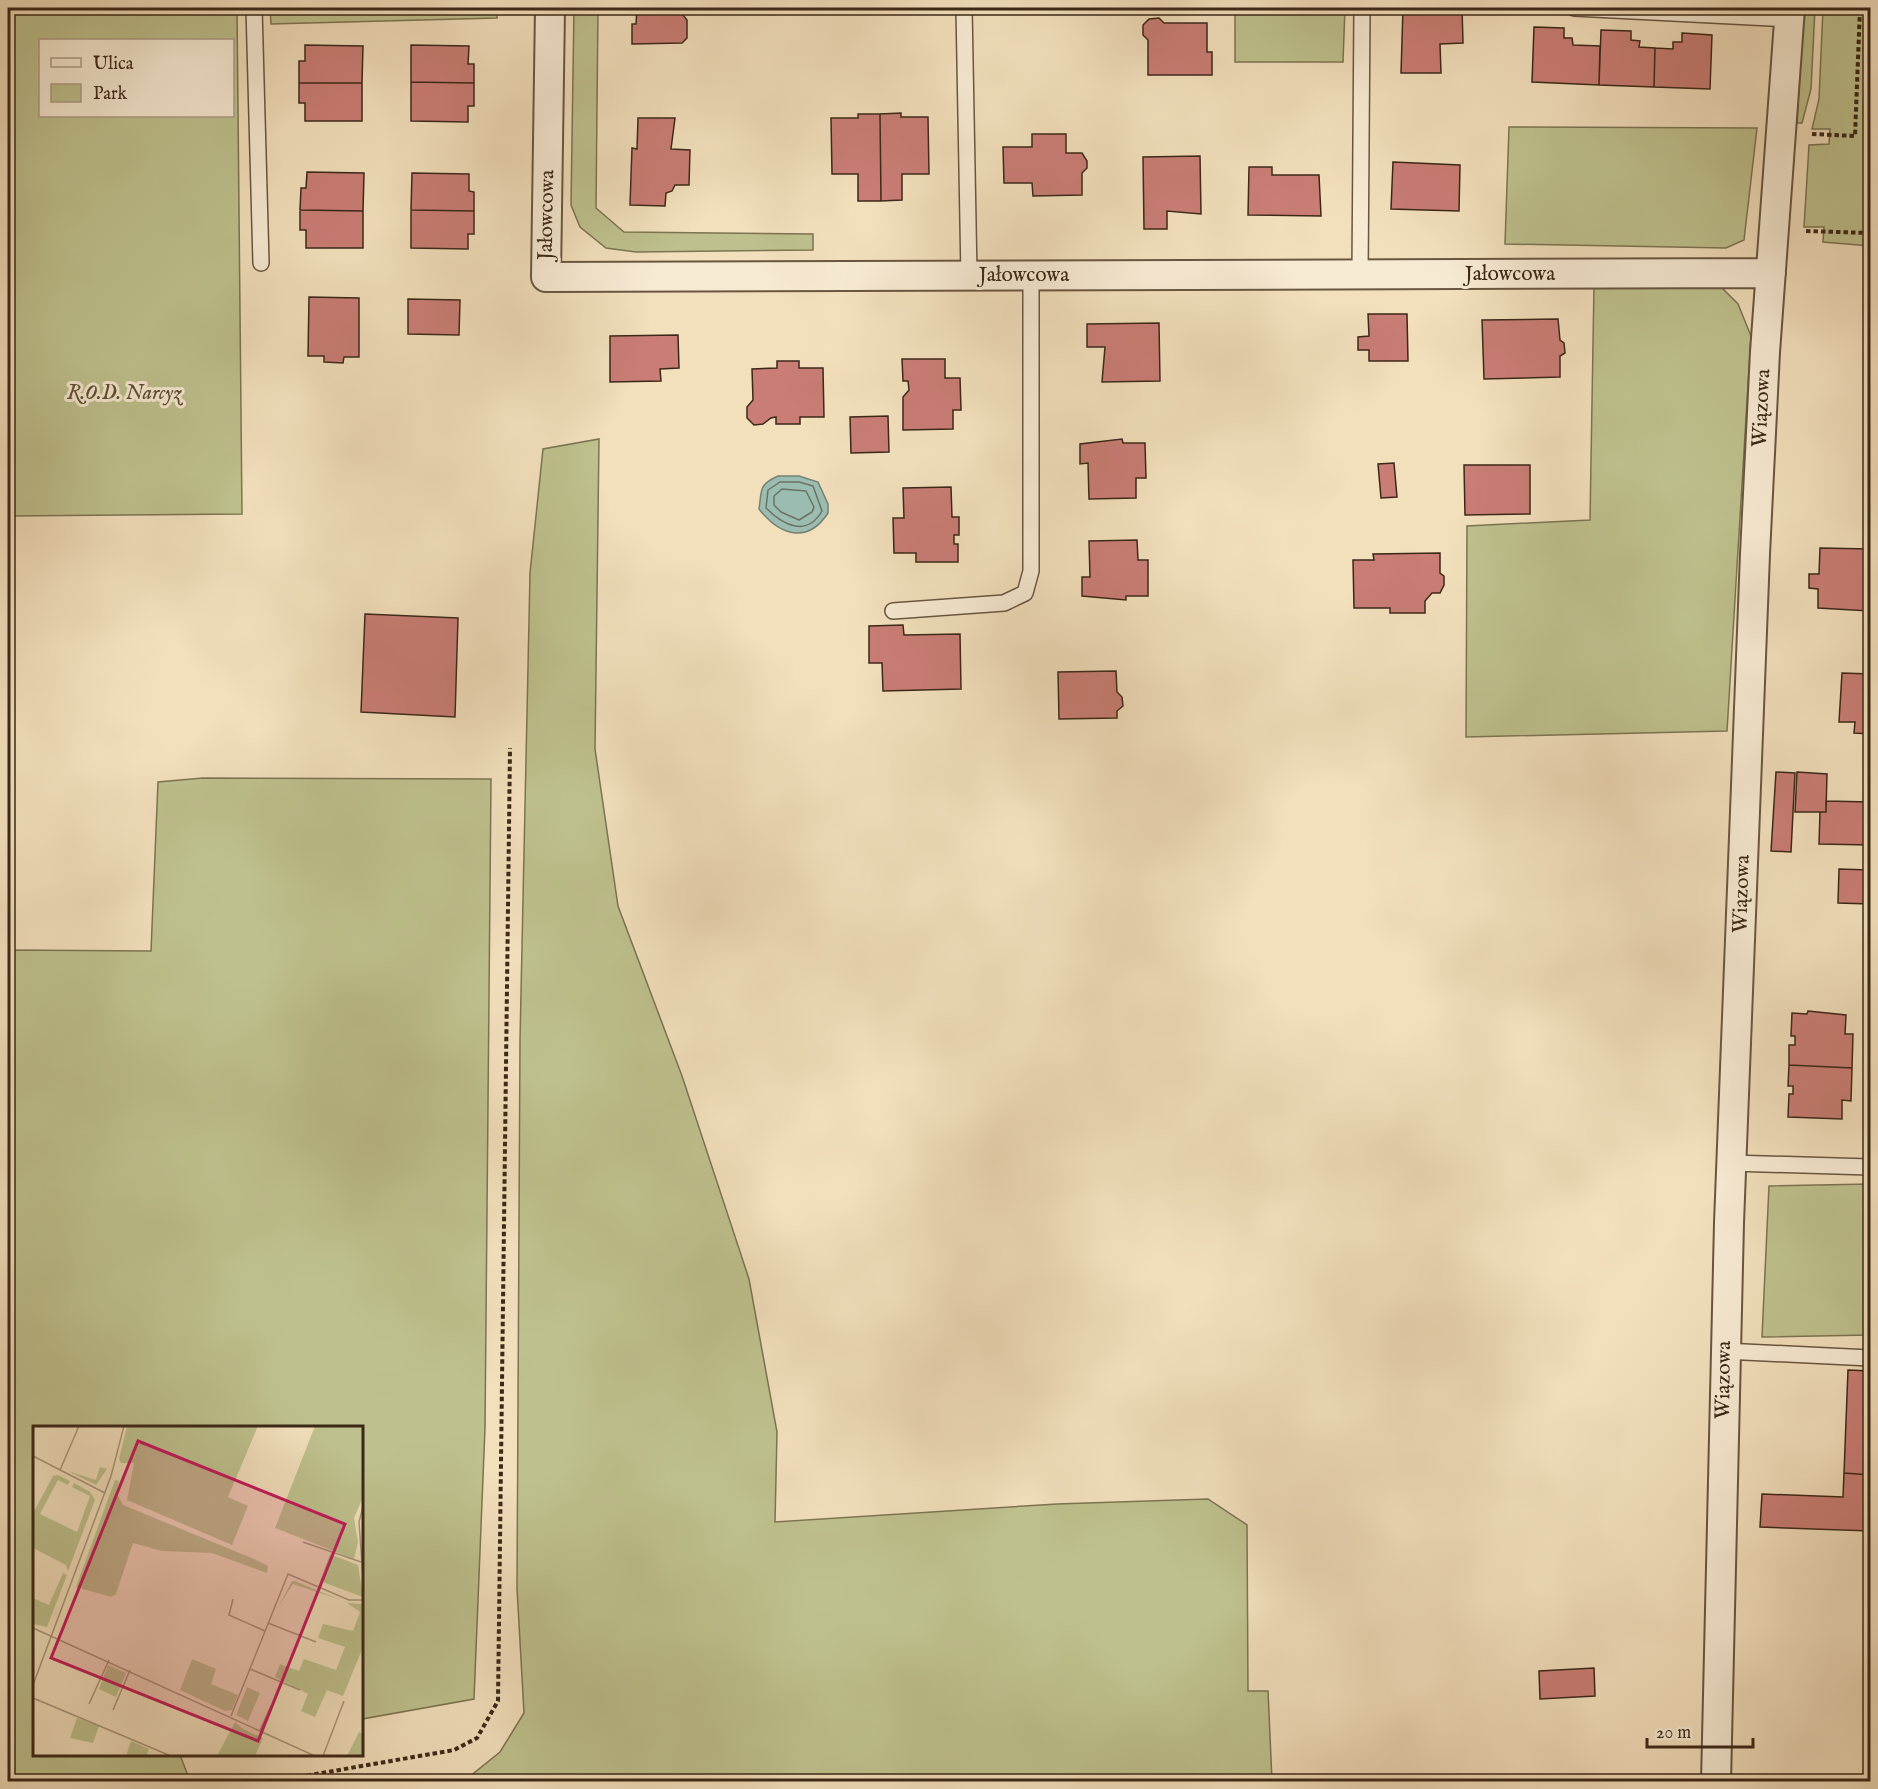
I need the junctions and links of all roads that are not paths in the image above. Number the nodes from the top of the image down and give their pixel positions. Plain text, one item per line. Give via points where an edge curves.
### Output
1 (254, 8) edge
2 (550, 8) edge
3 (964, 8) edge
4 (1362, 8) edge
5 (1574, 8) edge
6 (1790, 13) edge
7 (261, 263) dead end
8 (1771, 273) junction
9 (1360, 274) junction
10 (1031, 275) junction
11 (969, 276) junction
12 (893, 611) dead end
13 (1731, 1163) junction
14 (1870, 1167) edge
15 (1724, 1351) junction
16 (1870, 1358) edge
17 (1716, 1782) edge

1 - 7 lane
2 - 11 street, Jałowcowa via 546,277
3 - 11 lane
4 - 9 lane
5 - 6 lane
6 - 8 street, Wiązowa
8 - 9 street, Jałowcowa
8 - 13 street, Wiązowa via 1755,543
9 - 10 street, Jałowcowa
10 - 11 street, Jałowcowa
10 - 12 lane via 1031,571 1025,593 1004,603
13 - 14 lane
13 - 15 street, Wiązowa
15 - 16 lane
15 - 17 street, Wiązowa

